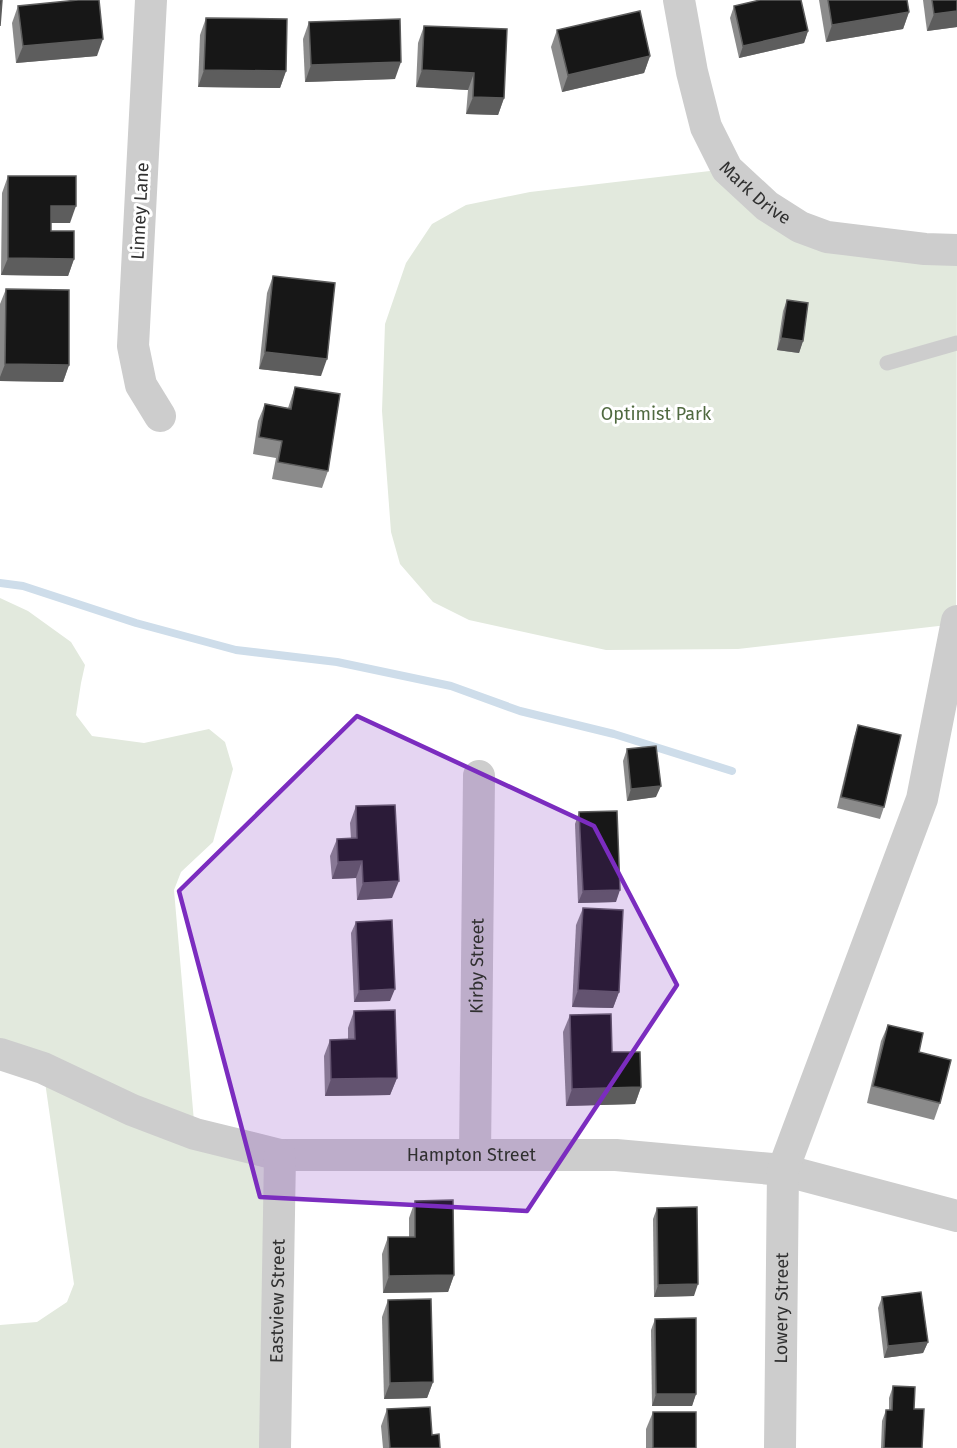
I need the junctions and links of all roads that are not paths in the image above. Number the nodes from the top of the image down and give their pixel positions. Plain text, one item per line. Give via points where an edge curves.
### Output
1 (152, 0) edge
2 (679, 0) edge
3 (957, 249) edge
4 (957, 343) edge
5 (887, 363) dead end
6 (160, 416) dead end
7 (957, 621) edge
8 (479, 777) dead end
9 (0, 1054) edge
10 (280, 1155) junction
11 (475, 1155) junction
12 (783, 1170) junction
13 (957, 1215) edge
14 (275, 1448) edge
15 (780, 1448) edge

1 - 6 street, Linney Lane via 134,346 141,385
2 - 3 street, Mark Drive via 706,127 727,169 766,206 800,227 827,237
4 - 5 lane
7 - 12 street, Lowery Street via 922,799
8 - 11 street, Kirby Street
9 - 10 street, Hampton Street via 43,1068 132,1110 195,1134
10 - 11 street, Hampton Street
10 - 14 street, Eastview Street
11 - 12 street, Hampton Street via 616,1155
12 - 13 street, Hampton Street
12 - 15 street, Lowery Street

